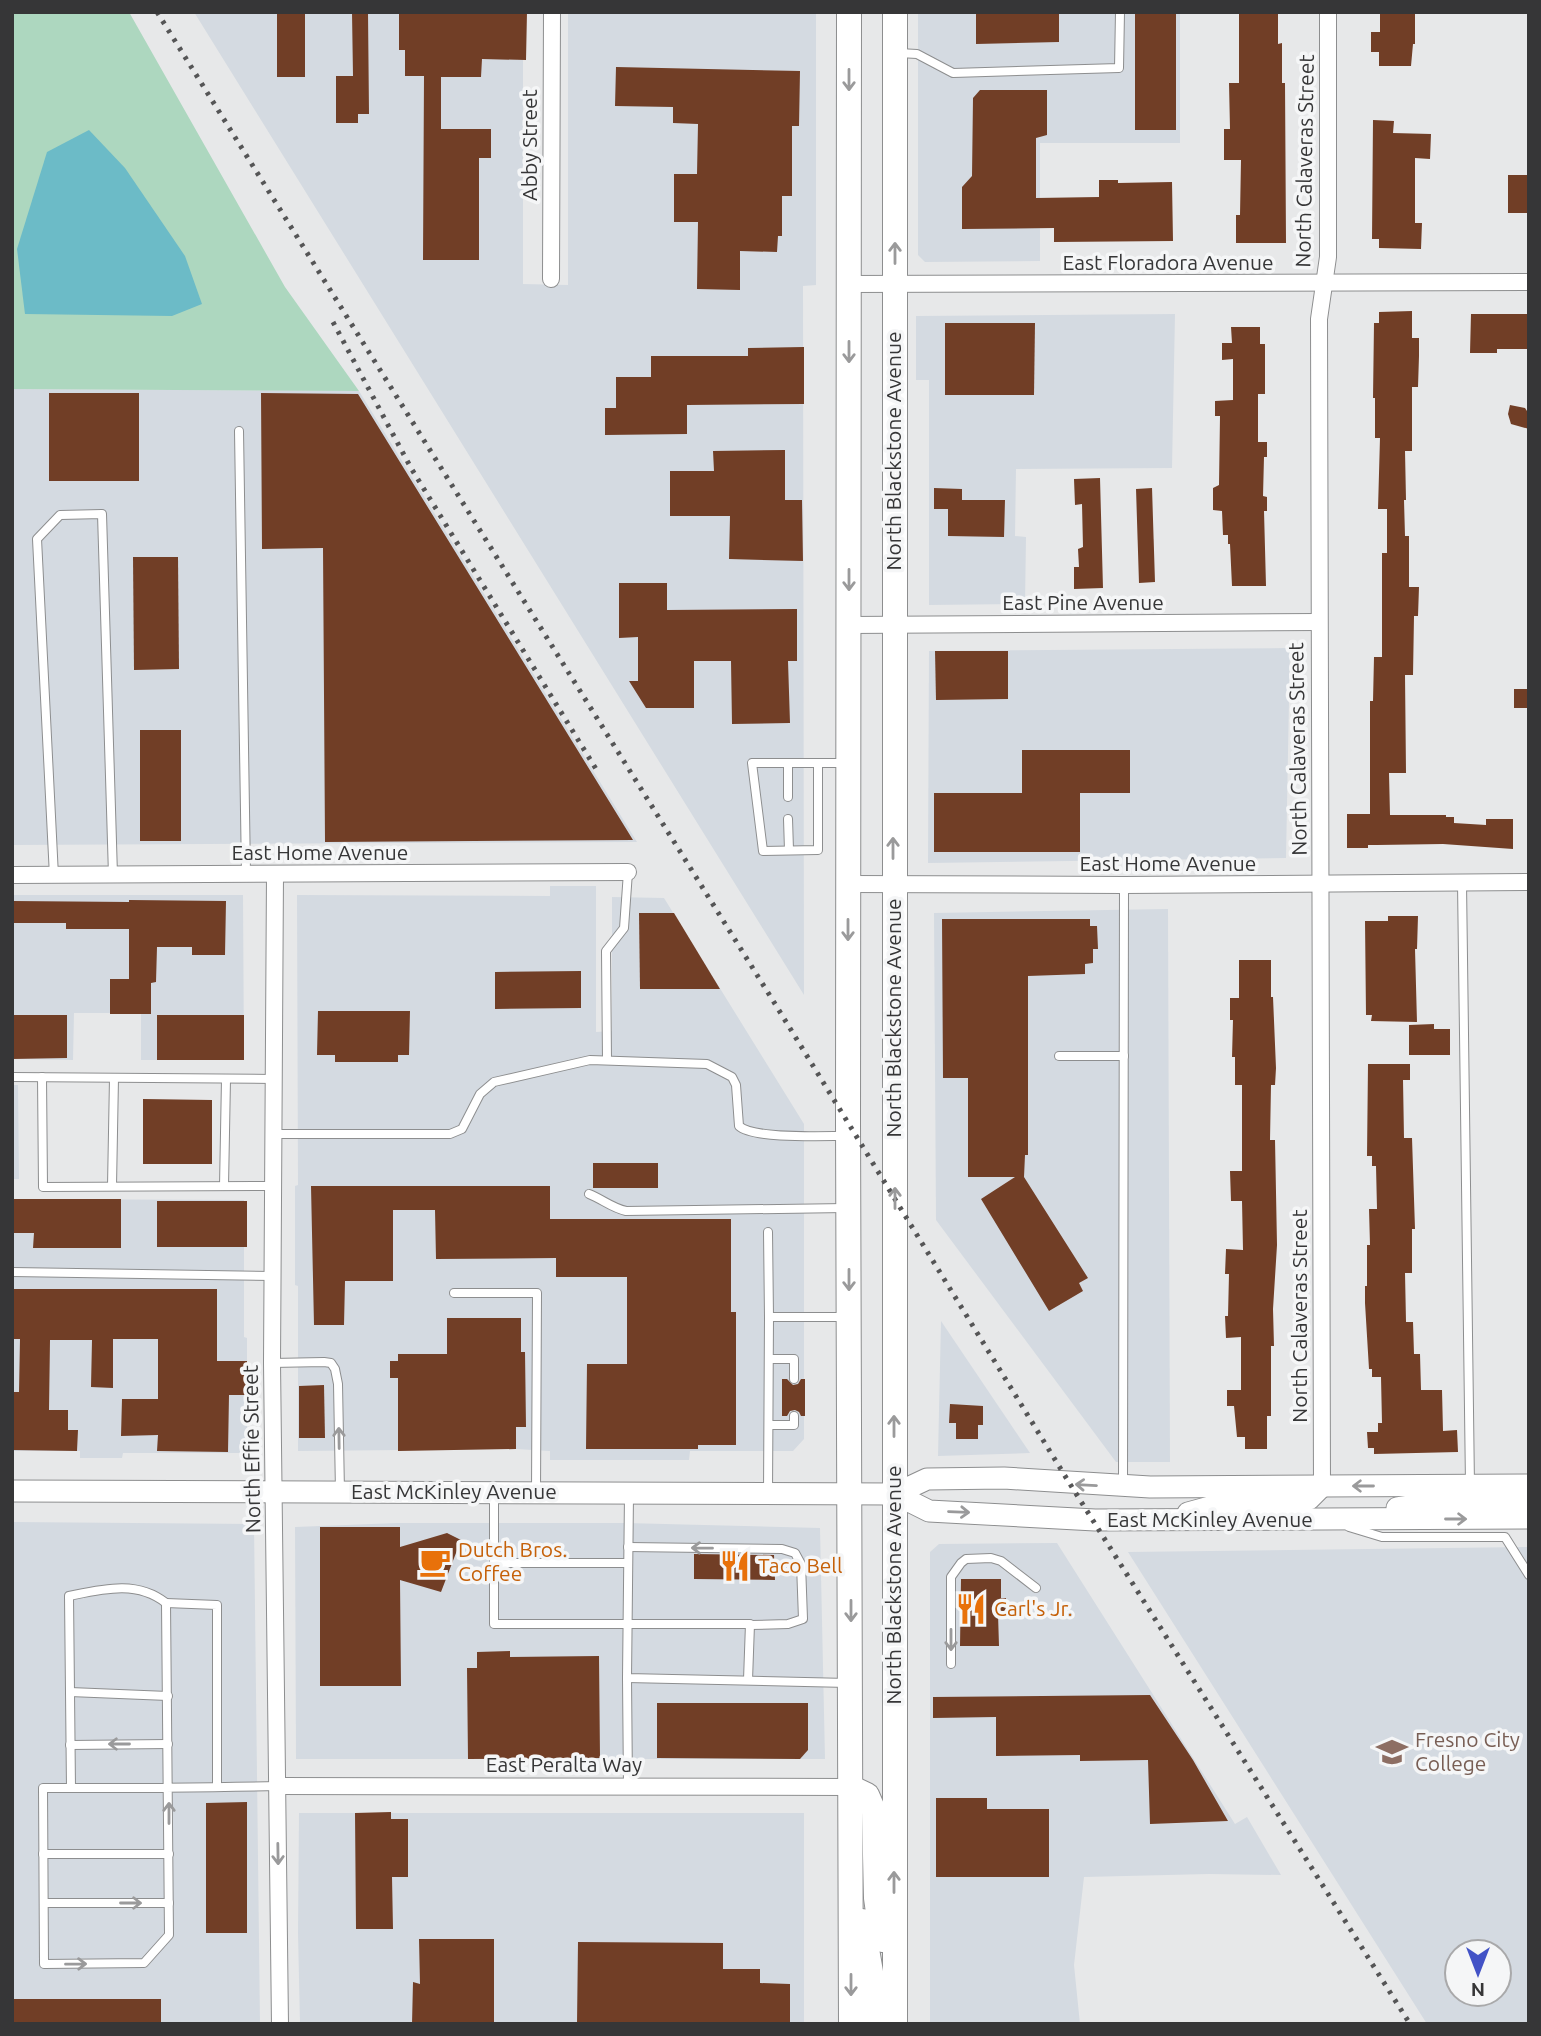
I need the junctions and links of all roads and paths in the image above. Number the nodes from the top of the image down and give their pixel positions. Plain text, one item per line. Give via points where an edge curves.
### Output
1 (552, 12) edge
2 (849, 12) edge
3 (895, 12) edge
4 (1120, 12) edge
5 (1328, 12) edge
6 (895, 53) junction
7 (551, 279) dead end
8 (1529, 282) edge
9 (849, 284) junction
10 (1324, 284) junction
11 (895, 285) junction
12 (239, 431) dead end
13 (1318, 622) junction
14 (849, 625) junction
15 (894, 626) junction
16 (788, 763) junction
17 (818, 763) junction
18 (848, 763) junction
19 (788, 797) dead end
20 (788, 819) dead end
21 (789, 850) junction
22 (628, 872) joint
23 (246, 874) junction
24 (275, 874) junction
25 (12, 875) edge
26 (54, 876) junction
27 (113, 876) junction
28 (1529, 882) edge
29 (1462, 883) junction
30 (849, 884) junction
31 (893, 884) junction
32 (1321, 884) junction
33 (1124, 885) junction
34 (1059, 1056) dead end
35 (1124, 1056) junction
36 (607, 1060) junction
37 (12, 1077) edge
38 (42, 1077) junction
39 (114, 1078) junction
40 (226, 1079) junction
41 (274, 1079) junction
42 (274, 1134) junction
43 (848, 1136) junction
44 (112, 1186) junction
45 (224, 1186) junction
46 (273, 1186) junction
47 (589, 1194) dead end
48 (849, 1208) junction
49 (768, 1232) dead end
50 (12, 1272) edge
51 (273, 1276) junction
52 (454, 1293) dead end
53 (769, 1317) junction
54 (849, 1317) junction
55 (769, 1359) junction
56 (272, 1363) junction
57 (794, 1379) dead end
58 (794, 1416) dead end
59 (769, 1425) junction
60 (1470, 1485) junction
61 (1529, 1485) edge
62 (1123, 1486) junction
63 (1322, 1486) junction
64 (12, 1491) edge
65 (273, 1492) junction
66 (340, 1492) junction
67 (494, 1492) junction
68 (536, 1492) junction
69 (629, 1493) junction
70 (768, 1493) junction
71 (851, 1493) junction
72 (895, 1494) junction
73 (1529, 1502) edge
74 (1529, 1518) edge
75 (1326, 1520) junction
76 (1155, 1521) junction
77 (628, 1547) junction
78 (494, 1563) junction
79 (628, 1563) junction
80 (1529, 1574) edge
81 (1036, 1588) dead end
82 (166, 1603) junction
83 (627, 1625) junction
84 (750, 1625) junction
85 (951, 1664) dead end
86 (627, 1678) junction
87 (748, 1680) junction
88 (851, 1683) junction
89 (70, 1692) junction
90 (167, 1696) junction
91 (168, 1744) junction
92 (70, 1745) junction
93 (278, 1786) junction
94 (628, 1786) junction
95 (217, 1787) junction
96 (850, 1787) junction
97 (71, 1788) junction
98 (169, 1788) junction
99 (43, 1854) junction
100 (169, 1854) junction
101 (851, 1855) junction
102 (44, 1903) junction
103 (169, 1903) junction
104 (280, 2024) edge
105 (851, 2024) edge
106 (872, 2024) edge
107 (894, 2024) edge

1 - 7 street, Abby Street
2 -> 9 main road, North Blackstone Avenue
3 - 6 main road, North Blackstone Avenue
4 - 6 lane via 1119,68 953,73 917,54
5 - 10 street, North Calaveras Street via 1328,257
11 -> 6 main road, North Blackstone Avenue
8 - 10 street, East Floradora Avenue
9 - 11 street, East Floradora Avenue
9 -> 14 main road, North Blackstone Avenue
10 - 11 street, East Floradora Avenue
10 - 13 street, North Calaveras Street via 1319,319
11 - 15 main road, North Blackstone Avenue
12 - 23 lane
13 - 15 street, East Pine Avenue
13 - 32 street, North Calaveras Street
14 - 15 street, East Pine Avenue
14 - 18 main road, North Blackstone Avenue
31 -> 15 main road, North Blackstone Avenue
16 - 17 lane
16 - 19 lane
16 - 21 lane via 752,763 763,851
17 - 18 lane
17 - 21 lane via 818,850
18 - 30 main road, North Blackstone Avenue
20 - 21 lane
22 - 24 street, East Home Avenue
22 - 36 lane via 624,928 607,951
23 - 24 street, East Home Avenue
23 - 27 street, East Home Avenue
24 - 41 street, North Effie Street
25 - 26 street, East Home Avenue
26 - 27 street, East Home Avenue
26 - 27 lane via 37,539 60,515 102,514
28 - 29 street, East Home Avenue
29 - 32 street, East Home Avenue
29 - 60 lane
30 - 31 street, East Home Avenue
30 -> 43 main road, North Blackstone Avenue
31 - 33 street, East Home Avenue
72 -> 31 main road, North Blackstone Avenue
32 - 33 street, East Home Avenue
32 - 63 street, North Calaveras Street
33 - 35 lane
34 - 35 lane
35 - 62 lane
36 - 42 lane via 494,1082 480,1094 462,1129 450,1134
36 - 43 lane via 708,1064 732,1077 739,1126 744,1131
37 - 38 lane
38 - 39 lane
38 - 44 lane via 43,1187
39 - 40 lane
39 - 44 lane
40 - 41 lane
40 - 45 lane
41 - 42 street, North Effie Street
42 - 46 street, North Effie Street
43 - 48 main road, North Blackstone Avenue
44 - 45 lane
45 - 46 lane
46 - 51 street, North Effie Street
47 - 48 lane via 626,1211
48 -> 54 main road, North Blackstone Avenue
49 - 53 lane
50 - 51 lane
51 - 56 street, North Effie Street
52 - 68 lane via 537,1293
53 - 54 lane
53 - 55 lane
54 - 71 main road, North Blackstone Avenue
55 - 57 lane via 794,1359
55 - 59 lane
56 - 65 street, North Effie Street
66 -> 56 lane via 335,1369 331,1363
58 - 59 lane via 794,1425
59 - 70 lane
60 - 61 main road, East McKinley Avenue
60 -> 63 main road, East McKinley Avenue
62 - 63 main road, East McKinley Avenue
62 -> 72 main road, East McKinley Avenue via 1004,1478 928,1479
63 - 76 main road via 1309,1499 1291,1503 1210,1507
64 - 65 main road, East McKinley Avenue
65 - 66 main road, East McKinley Avenue
65 - 93 street, North Effie Street
66 - 67 main road, East McKinley Avenue
67 - 68 main road, East McKinley Avenue
67 - 78 lane
68 - 69 main road, East McKinley Avenue
69 - 70 main road, East McKinley Avenue
69 - 77 lane
70 - 71 main road, East McKinley Avenue
71 - 72 main road, East McKinley Avenue
71 -> 88 main road, North Blackstone Avenue
72 -> 76 main road, East McKinley Avenue via 929,1511
107 -> 72 main road, North Blackstone Avenue
73 - 75 main road via 1436,1502
75 -> 74 main road, East McKinley Avenue
75 - 76 main road, East McKinley Avenue
75 - 80 lane via 1382,1537 1505,1537
77 - 79 lane
84 -> 77 lane via 803,1619 801,1564 795,1553 782,1549
78 - 79 lane
78 - 83 lane via 494,1624
79 - 83 lane
81 -> 85 lane via 990,1558 966,1559 957,1567 951,1577
82 - 89 lane via 155,1595 116,1586 69,1596
82 - 90 lane
82 - 95 lane via 217,1605
83 - 84 lane
83 - 86 lane
84 - 87 lane
86 - 87 lane
86 - 94 lane
87 - 88 lane
88 - 96 main road, North Blackstone Avenue
89 - 90 lane
89 - 92 lane
90 - 91 lane
91 -> 92 lane
91 - 98 lane
92 - 97 lane
93 - 94 street, East Peralta Way
93 - 95 lane
93 -> 104 street, North Effie Street
94 - 96 street, East Peralta Way
95 - 98 lane
96 - 101 main road, North Blackstone Avenue
96 - 107 main road via 867,1795 874,1811 876,1898
97 - 98 lane
97 - 99 lane via 43,1788
100 -> 98 lane
99 - 100 lane
99 - 102 lane
100 - 103 lane
101 -> 105 main road, North Blackstone Avenue
101 - 106 main road via 871,1972
102 -> 103 lane
102 -> 103 lane via 44,1964 144,1963 169,1935

